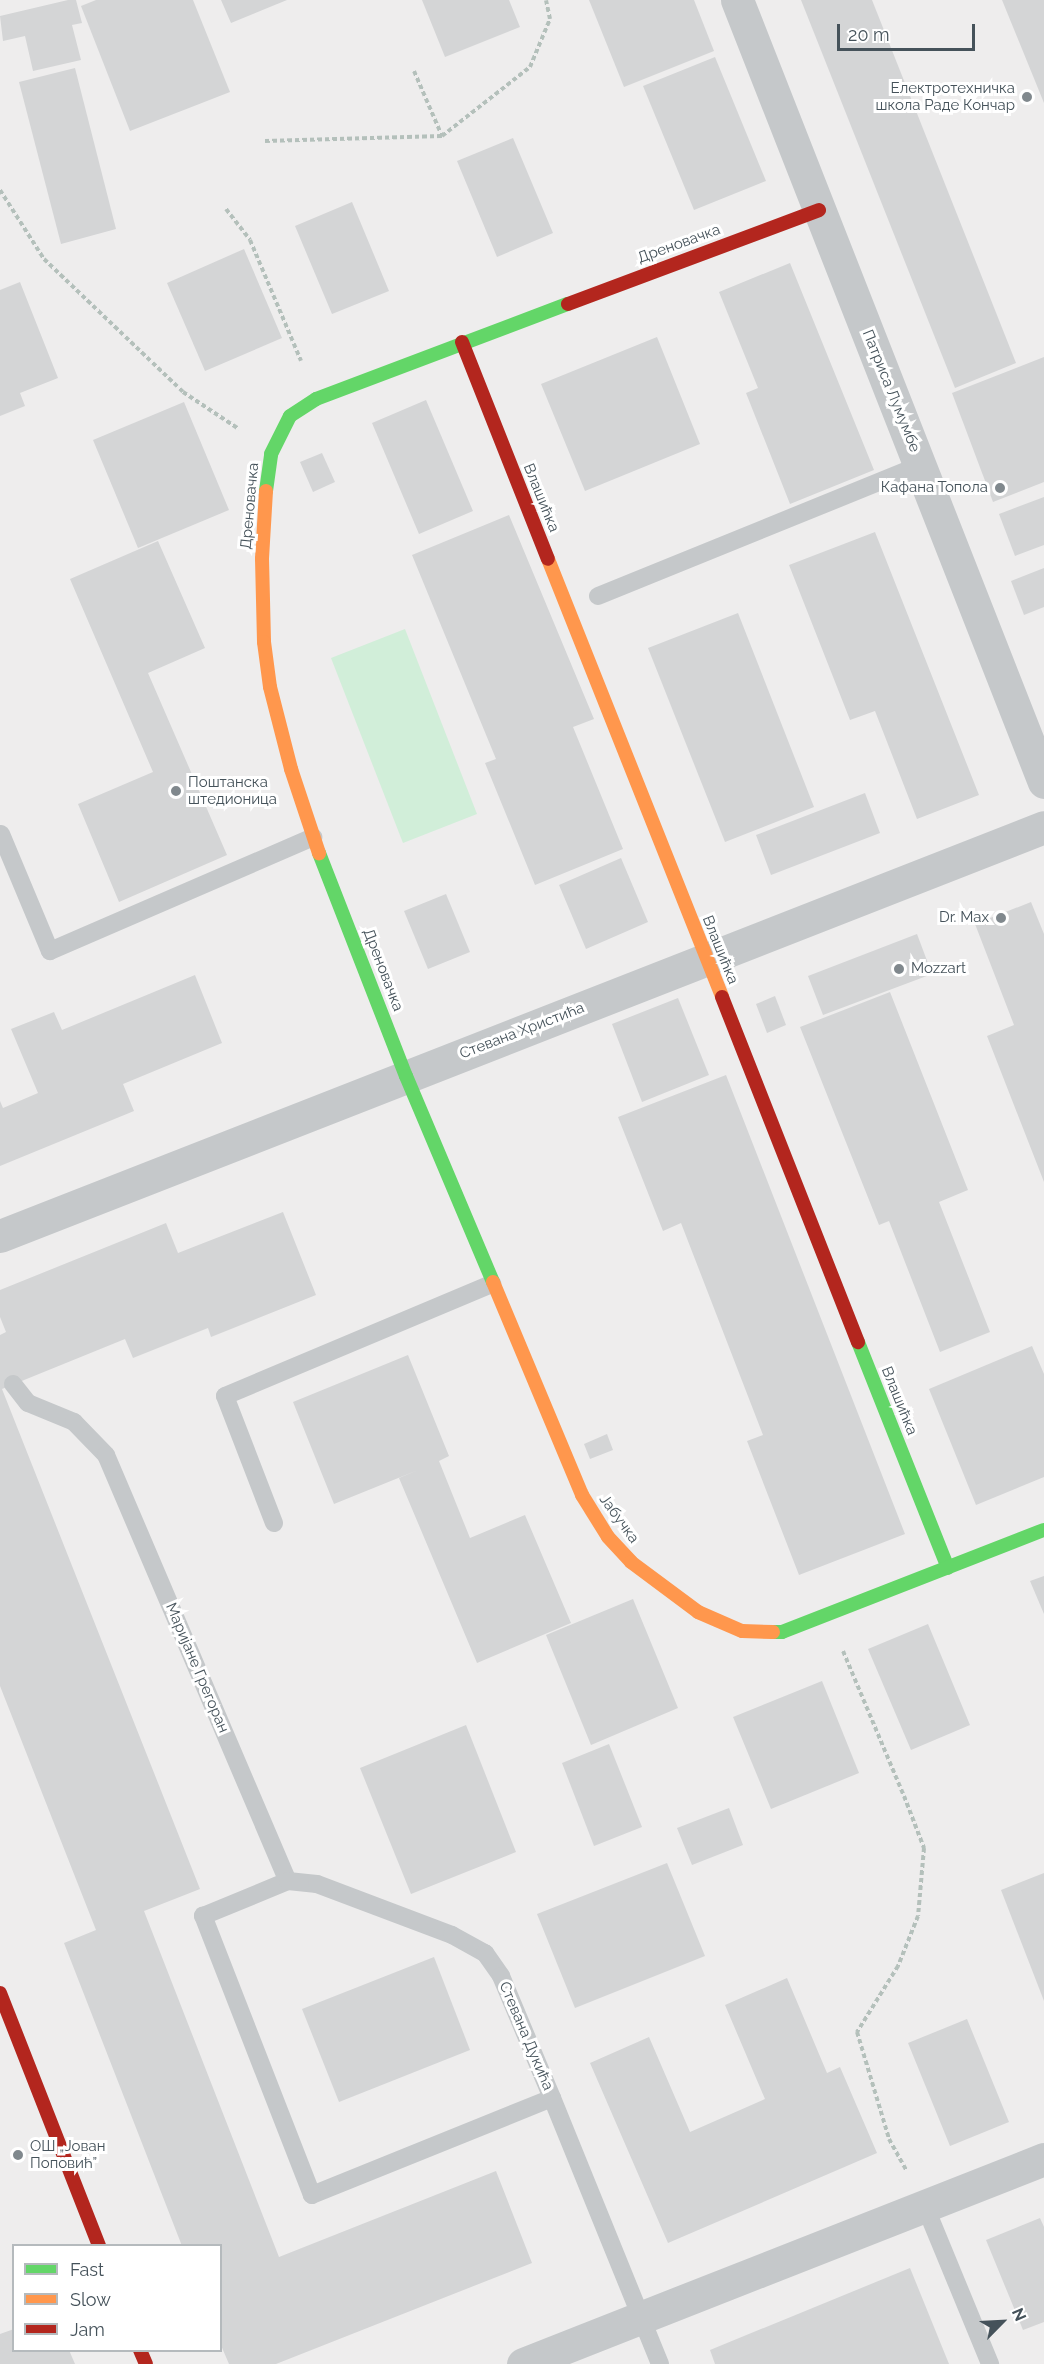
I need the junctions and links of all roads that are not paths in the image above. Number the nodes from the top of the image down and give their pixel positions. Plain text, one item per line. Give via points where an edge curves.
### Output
1 (737, 0) edge
2 (819, 210) junction
3 (462, 342) junction
4 (921, 465) junction
5 (598, 596) dead end
6 (1044, 782) edge
7 (1044, 827) edge
8 (1, 834) edge
9 (313, 837) junction
10 (706, 961) junction
11 (406, 1076) junction
12 (0, 1236) edge
13 (492, 1284) junction
14 (13, 1384) dead end
15 (274, 1522) dead end
16 (1044, 1530) edge
17 (948, 1568) junction
18 (288, 1881) junction
19 (0, 1993) edge
20 (552, 2098) junction
21 (1044, 2159) edge
22 (925, 2206) junction
23 (98, 2244) edge
24 (642, 2318) junction
25 (523, 2364) edge
26 (660, 2364) edge
27 (990, 2364) edge

1 - 2 street, Патриса Лумумбе
2 - 3 street, Дреновачка
2 - 4 street, Патриса Лумумбе
3 - 9 street, Дреновачка via 301,407 290,416 271,454 262,559 264,642 270,687
3 - 10 street, Влашићка
4 - 5 lane
4 - 6 street, Патриса Лумумбе
7 - 10 street, Стевана Христића
8 - 9 lane via 50,951
9 - 11 street, Дреновачка
10 - 11 street, Стевана Христића
10 - 17 street, Влашићка
11 - 12 street, Стевана Христића
11 - 13 street, Јабучка
13 - 15 lane via 225,1396
13 - 17 street, Јабучка via 582,1495 608,1537 631,1562 698,1612 742,1631 782,1632
14 - 18 lane, Маријане Грегоран via 28,1403 74,1422 106,1455
16 - 17 street, Јабучка
18 - 20 lane, Стевана Дукића via 317,1884 452,1935 485,1953 501,1976
18 - 20 lane via 202,1916 312,2195
19 - 23 street
20 - 24 lane, Стевана Дукића
21 - 22 street
22 - 24 street
22 - 27 lane
24 - 25 street
24 - 26 lane, Стевана Дукића

